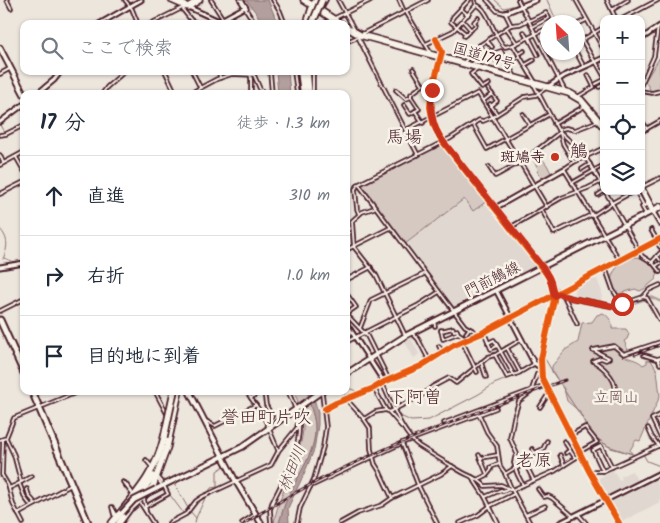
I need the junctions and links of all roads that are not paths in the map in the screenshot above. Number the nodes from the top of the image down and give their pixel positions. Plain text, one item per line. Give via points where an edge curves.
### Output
1 (7, 0) edge
2 (125, 0) edge
3 (141, 0) edge
4 (199, 0) edge
5 (211, 0) edge
6 (273, 0) edge
7 (304, 0) edge
8 (338, 0) edge
9 (371, 0) edge
10 (398, 0) edge
11 (428, 0) edge
12 (469, 0) edge
13 (488, 0) edge
14 (518, 0) edge
15 (536, 0) edge
16 (576, 0) edge
17 (606, 0) edge
18 (628, 0) edge
19 (658, 0) edge
20 (175, 1) edge
21 (319, 1) edge
22 (366, 1) edge
23 (475, 1) edge
24 (244, 3) edge
25 (476, 5) junction
26 (187, 6) junction
27 (520, 6) junction
28 (130, 7) junction
29 (11, 8) dead end
30 (460, 9) junction
31 (320, 10) junction
32 (612, 10) junction
33 (405, 11) junction
34 (345, 13) junction
35 (505, 13) junction
36 (468, 15) junction
37 (614, 15) edge
38 (630, 15) edge
39 (228, 17) junction
40 (334, 18) junction
41 (478, 18) dead end
42 (106, 20) edge
43 (136, 20) edge
44 (158, 20) edge
45 (190, 20) edge
46 (221, 20) junction
47 (229, 20) edge
48 (254, 20) edge
49 (283, 20) edge
50 (312, 20) edge
51 (312, 20) edge
52 (313, 20) edge
53 (330, 20) edge
54 (337, 20) edge
55 (349, 20) edge
56 (528, 20) junction
57 (586, 20) joint
58 (350, 21) edge
59 (463, 21) junction
60 (512, 25) junction
61 (659, 26) edge
62 (457, 27) junction
63 (532, 27) junction
64 (507, 29) junction
65 (350, 30) edge
66 (471, 30) junction
67 (600, 30) edge
68 (524, 32) dead end
69 (540, 32) edge
70 (594, 33) junction
71 (357, 34) junction
72 (496, 34) junction
73 (536, 34) junction
74 (645, 36) edge
75 (528, 38) junction
76 (350, 39) edge
77 (436, 39) junction
78 (487, 41) junction
79 (516, 42) junction
80 (600, 43) edge
81 (426, 44) junction
82 (480, 45) junction
83 (513, 45) junction
84 (492, 46) dead end
85 (0, 48) edge
86 (524, 51) dead end
87 (432, 54) junction
88 (492, 54) junction
89 (519, 55) junction
90 (538, 55) dead end
91 (504, 56) junction
92 (441, 57) junction
93 (480, 59) dead end
94 (515, 59) dead end
95 (534, 60) dead end
96 (580, 60) edge
97 (600, 60) edge
98 (596, 62) junction
99 (468, 65) junction
100 (525, 65) junction
101 (11, 68) junction
102 (480, 68) junction
103 (584, 68) junction
104 (413, 69) dead end
105 (600, 69) edge
106 (0, 74) edge
107 (58, 75) edge
108 (121, 75) edge
109 (167, 75) edge
110 (194, 75) edge
111 (220, 75) edge
112 (229, 75) edge
113 (251, 75) joint
114 (270, 75) edge
115 (295, 75) edge
116 (306, 75) edge
117 (306, 75) edge
118 (588, 75) dead end
119 (645, 76) edge
120 (513, 77) junction
121 (220, 78) junction
122 (559, 80) junction
123 (600, 82) edge
124 (534, 83) junction
125 (489, 84) dead end
126 (596, 84) dead end
127 (200, 87) junction
128 (548, 87) junction
129 (488, 89) dead end
130 (22, 90) edge
131 (42, 90) edge
132 (105, 90) edge
133 (174, 90) edge
134 (195, 90) edge
135 (251, 90) edge
136 (261, 90) edge
137 (272, 90) edge
138 (296, 90) edge
139 (307, 90) edge
140 (307, 90) edge
141 (396, 90) dead end
142 (565, 91) junction
143 (660, 91) edge
144 (645, 92) edge
145 (538, 93) junction
146 (492, 94) junction
147 (411, 97) junction
148 (577, 98) junction
149 (483, 101) junction
150 (404, 105) dead end
151 (586, 106) junction
152 (20, 107) edge
153 (415, 111) junction
154 (497, 114) junction
155 (523, 114) dead end
156 (549, 114) junction
157 (493, 117) junction
158 (432, 118) junction
159 (599, 121) joint
160 (660, 121) edge
161 (0, 122) edge
162 (423, 123) junction
163 (473, 124) junction
164 (554, 124) junction
165 (645, 125) edge
166 (530, 126) junction
167 (20, 127) edge
168 (647, 128) joint
169 (406, 130) junction
170 (558, 130) junction
171 (560, 132) junction
172 (0, 135) edge
173 (506, 138) junction
174 (443, 142) junction
175 (576, 146) junction
176 (600, 150) edge
177 (568, 152) junction
178 (20, 154) edge
179 (418, 154) junction
180 (0, 155) edge
181 (16, 157) junction
182 (586, 158) junction
183 (4, 162) junction
184 (520, 162) junction
185 (574, 162) junction
186 (20, 164) edge
187 (590, 164) junction
188 (0, 165) edge
189 (490, 167) dead end
190 (600, 167) edge
191 (564, 169) junction
192 (582, 169) dead end
193 (594, 170) junction
194 (660, 178) edge
195 (600, 181) joint
196 (572, 183) junction
197 (20, 184) edge
198 (358, 186) junction
199 (534, 186) junction
200 (645, 186) edge
201 (577, 191) junction
202 (600, 193) edge
203 (0, 194) edge
204 (598, 195) dead end
205 (608, 195) edge
206 (627, 195) edge
207 (636, 195) edge
208 (643, 195) edge
209 (612, 203) junction
210 (647, 205) junction
211 (547, 207) junction
212 (660, 207) edge
213 (375, 208) junction
214 (495, 208) junction
215 (542, 210) junction
216 (653, 211) junction
217 (359, 214) junction
218 (646, 214) junction
219 (592, 215) junction
220 (660, 224) edge
221 (624, 225) junction
222 (511, 227) junction
223 (390, 228) junction
224 (651, 230) dead end
225 (604, 236) junction
226 (660, 239) edge
227 (656, 240) junction
228 (354, 247) junction
229 (660, 247) edge
230 (350, 248) edge
231 (639, 249) junction
232 (660, 252) edge
233 (657, 256) junction
234 (619, 259) junction
235 (652, 262) junction
236 (660, 262) edge
237 (20, 264) edge
238 (656, 266) junction
239 (0, 267) edge
240 (371, 267) junction
241 (542, 267) junction
242 (605, 267) junction
243 (660, 272) edge
244 (424, 274) junction
245 (350, 278) edge
246 (660, 285) edge
247 (496, 290) junction
248 (440, 292) junction
249 (385, 293) junction
250 (560, 293) junction
251 (554, 296) junction
252 (564, 296) junction
253 (643, 297) junction
254 (350, 299) edge
255 (20, 301) edge
256 (622, 304) junction
257 (0, 311) edge
258 (350, 311) edge
259 (454, 311) junction
260 (396, 316) junction
261 (510, 317) junction
262 (350, 318) edge
263 (0, 320) edge
264 (660, 322) edge
265 (577, 324) dead end
266 (360, 328) junction
267 (469, 328) junction
268 (350, 329) edge
269 (364, 332) junction
270 (411, 332) junction
271 (466, 332) dead end
272 (484, 332) junction
273 (458, 333) junction
274 (477, 335) junction
275 (405, 336) junction
276 (355, 337) junction
277 (467, 339) junction
278 (522, 339) junction
279 (350, 340) edge
280 (462, 341) junction
281 (660, 342) edge
282 (488, 343) junction
283 (516, 343) junction
284 (439, 346) dead end
285 (497, 346) junction
286 (518, 347) dead end
287 (507, 348) junction
288 (500, 351) junction
289 (442, 352) junction
290 (376, 354) junction
291 (495, 355) junction
292 (644, 355) dead end
293 (369, 358) junction
294 (659, 358) edge
295 (429, 360) junction
296 (481, 362) junction
297 (534, 364) junction
298 (20, 365) edge
299 (660, 366) edge
300 (476, 367) junction
301 (540, 367) junction
302 (350, 371) edge
303 (477, 372) dead end
304 (520, 372) junction
305 (540, 372) junction
306 (514, 375) junction
307 (486, 377) dead end
308 (389, 380) junction
309 (383, 383) junction
310 (545, 385) junction
311 (374, 388) junction
312 (532, 391) junction
313 (613, 391) dead end
314 (549, 393) junction
315 (34, 395) edge
316 (71, 395) edge
317 (157, 395) edge
318 (174, 395) edge
319 (175, 395) edge
320 (176, 395) edge
321 (192, 395) edge
322 (249, 395) edge
323 (255, 395) edge
324 (265, 395) edge
325 (290, 395) edge
326 (317, 395) edge
327 (322, 395) edge
328 (251, 398) junction
329 (346, 399) junction
330 (176, 403) junction
331 (256, 405) junction
332 (168, 406) junction
333 (394, 408) junction
334 (496, 408) dead end
335 (543, 408) dead end
336 (40, 409) junction
337 (296, 409) junction
338 (325, 409) junction
339 (386, 410) junction
340 (389, 412) junction
341 (479, 414) junction
342 (166, 415) junction
343 (660, 415) edge
344 (299, 417) junction
345 (265, 419) junction
346 (364, 419) junction
347 (205, 421) junction
348 (172, 423) junction
349 (444, 423) dead end
350 (403, 427) junction
351 (648, 428) dead end
352 (268, 429) junction
353 (571, 435) junction
354 (660, 436) edge
355 (166, 438) junction
356 (3, 439) edge
357 (412, 440) junction
358 (547, 441) dead end
359 (402, 443) junction
360 (565, 443) dead end
361 (659, 445) edge
362 (532, 449) dead end
363 (570, 450) junction
364 (278, 451) junction
365 (566, 453) dead end
366 (580, 453) junction
367 (536, 454) junction
368 (498, 455) junction
369 (560, 455) dead end
370 (224, 456) junction
371 (373, 456) junction
372 (575, 458) junction
373 (503, 461) dead end
374 (500, 463) junction
375 (514, 463) junction
376 (564, 465) junction
377 (452, 466) junction
378 (612, 467) junction
379 (151, 468) junction
380 (516, 469) junction
381 (1, 470) edge
382 (589, 471) junction
383 (603, 471) junction
384 (506, 473) junction
385 (660, 473) edge
386 (187, 474) junction
387 (487, 474) junction
388 (32, 476) dead end
389 (472, 476) junction
390 (181, 477) junction
391 (479, 479) junction
392 (533, 480) junction
393 (237, 482) junction
394 (21, 483) junction
395 (144, 483) junction
396 (159, 483) junction
397 (71, 485) junction
398 (418, 485) junction
399 (523, 485) junction
400 (311, 486) junction
401 (9, 488) junction
402 (27, 489) dead end
403 (507, 489) junction
404 (538, 489) dead end
405 (512, 490) junction
406 (514, 494) junction
407 (28, 496) junction
408 (486, 496) junction
409 (24, 497) junction
410 (138, 497) junction
411 (392, 498) junction
412 (606, 501) junction
413 (36, 504) junction
414 (31, 506) junction
415 (490, 506) junction
416 (545, 506) dead end
417 (145, 507) junction
418 (18, 514) junction
419 (147, 514) junction
420 (256, 514) junction
421 (526, 515) junction
422 (576, 516) junction
423 (118, 520) edge
424 (23, 523) edge
425 (88, 523) edge
426 (153, 523) edge
427 (169, 523) edge
428 (242, 523) edge
429 (262, 523) edge
430 (272, 523) edge
431 (297, 523) edge
432 (340, 523) edge
433 (437, 523) edge
434 (460, 523) edge
435 (498, 523) edge
436 (530, 523) edge
437 (560, 523) edge
438 (586, 523) edge
439 (619, 523) edge

1 - 29 street
2 - 28 street
3 - 28 street
4 - 26 highway
5 - 46 street
6 - 49 street
7 - 21 highway
8 - 34 street
9 - 22 street
10 - 33 street
11 - 33 street
12 - 23 street
12 - 30 street
13 - 35 street via 497,11
14 - 27 street
15 - 27 street
16 - 57 street
17 - 32 street
18 - 32 street
19 - 38 street
20 - 26 highway
21 - 31 highway
21 - 31 highway
21 - 50 highway, bridge
21 - 51 highway
22 - 34 street
23 - 25 street
24 - 39 street
24 - 48 street
25 - 36 street
25 - 72 street
26 - 44 street
26 - 45 street via 183,10
26 - 46 street
27 - 35 street
27 - 56 street
28 - 42 street
28 - 43 street
30 - 36 street
30 - 62 street via 451,22
31 - 40 highway
31 - 52 highway
32 - 37 street
33 - 71 street
33 - 81 street
34 - 40 street
34 - 55 street
35 - 60 street
36 - 59 street
39 - 46 street
39 - 47 street
40 - 53 street
40 - 54 highway
41 - 66 street
56 - 60 street
56 - 63 street
56 - 63 street via 546,13 549,18
57 - 70 street
58 - 71 street
59 - 62 street
59 - 66 street
60 - 64 street
61 - 74 street
61 - 119 street via 654,56
62 - 66 street via 465,35
62 - 77 street
63 - 73 street
64 - 72 street
64 - 79 street
65 - 71 highway, 国道179号
67 - 70 street
68 - 75 street
69 - 73 street
70 - 80 street
70 - 98 street via 582,40
71 - 76 street
71 - 87 highway, 国道179号
71 - 169 street
72 - 78 street
72 - 83 street via 505,47
73 - 75 street
73 - 122 street
75 - 79 street
75 - 90 street
77 - 81 street
77 - 92 street
78 - 82 street
78 - 84 street
79 - 83 street
81 - 87 street
82 - 88 street
82 - 99 street via 466,59
83 - 89 street
85 - 101 main road
86 - 89 street
87 - 92 highway, 国道179号
88 - 91 street via 500,51
88 - 91 street via 496,60
89 - 94 street
89 - 100 street
91 - 120 street
92 - 99 highway, 国道179号
92 - 158 street via 432,90
93 - 99 street
95 - 100 street
96 - 103 street
97 - 98 street
98 - 103 street
98 - 105 street
99 - 102 highway, 国道179号
100 - 124 street
101 - 106 street
101 - 130 main road
102 - 120 highway, 国道179号
102 - 125 street via 471,74 482,88
103 - 122 street
104 - 147 street via 423,85
107 - 131 street
108 - 132 street
109 - 133 street
110 - 127 street
111 - 121 street
112 - 121 street
113 - 135 street
113 - 136 street via 255,76
114 - 137 street
115 - 138 street
116 - 139 highway
117 - 140 street
118 - 148 street via 594,86
120 - 124 highway, 国道179号
121 - 127 street
122 - 128 street
122 - 142 street
123 - 126 street
124 - 128 highway, 国道179号
124 - 145 street
127 - 134 street
128 - 142 highway, 国道179号
128 - 145 street
129 - 146 street
141 - 147 street via 406,99
142 - 148 highway, 国道179号
143 - 144 street
145 - 154 street via 524,97
145 - 156 street
146 - 149 street
146 - 154 street via 497,101 490,105
147 - 153 street via 419,109
148 - 151 highway, 国道179号
149 - 157 street
149 - 158 street via 477,93
150 - 153 street via 410,114
151 - 159 highway, 国道179号
151 - 164 street
152 - 161 street
153 - 162 street
154 - 157 street
155 - 166 street
156 - 164 street
156 - 166 street
157 - 163 street
157 - 173 street
158 - 162 street
158 - 174 street
159 - 170 street via 575,130
160 - 168 street
162 - 169 street
163 - 173 street via 487,150
163 - 174 street
164 - 170 street
165 - 168 street
166 - 173 street
167 - 172 street
169 - 179 street
170 - 171 street
171 - 175 street
171 - 177 street
171 - 184 street
173 - 184 street
174 - 179 street
174 - 214 street
175 - 177 street
175 - 182 street
176 - 182 street
177 - 185 street
178 - 181 street
179 - 198 street
180 - 183 street
181 - 183 street
181 - 186 street
182 - 185 street
182 - 187 street
183 - 188 street
184 - 189 street via 495,176
184 - 199 street
185 - 191 street
187 - 192 street
187 - 193 street
190 - 193 street
191 - 196 street
191 - 199 street
193 - 195 street
193 - 196 street
194 - 200 street
195 - 201 street
196 - 201 street
197 - 203 street
198 - 213 street
198 - 217 street
199 - 211 street
199 - 214 street
201 - 211 street
201 - 219 street
202 - 204 street
205 - 209 street
206 - 209 street
207 - 210 street
208 - 210 highway
209 - 219 street
209 - 221 street
210 - 216 highway
210 - 218 street via 642,207
211 - 215 street
212 - 216 highway
213 - 217 street
213 - 223 street
214 - 222 street
215 - 219 street via 554,232
215 - 222 street
216 - 218 main road, 門前鵤線
216 - 220 street
217 - 228 street via 352,223
218 - 221 main road, 門前鵤線
219 - 225 street
221 - 225 main road, 門前鵤線
221 - 231 street
222 - 241 street
223 - 228 street
223 - 244 street
224 - 227 street
225 - 234 street
225 - 241 main road, 門前鵤線
226 - 227 street
227 - 229 street
227 - 231 street
228 - 230 street
228 - 240 street
231 - 234 street
231 - 235 street via 643,257
232 - 233 street
233 - 235 street
233 - 236 street
234 - 242 street
235 - 238 street
236 - 238 street
237 - 239 street
238 - 243 street
240 - 245 street
240 - 249 street
241 - 247 main road, 門前鵤線
241 - 251 street via 549,277
242 - 250 street
242 - 256 street
244 - 248 street
244 - 249 street
246 - 253 street
247 - 259 main road, 門前鵤線
247 - 261 street
248 - 259 street
248 - 260 street
249 - 260 street
249 - 266 street via 371,300
250 - 251 street
250 - 252 street
251 - 261 street
251 - 301 street
252 - 256 street via 622,308
252 - 265 street
253 - 256 street
253 - 264 street via 647,298
254 - 258 street via 356,307
255 - 257 street
259 - 267 street
259 - 270 main road, 門前鵤線 via 434,324
260 - 269 street
260 - 275 street
261 - 272 street
261 - 278 street
262 - 266 street
263 - 298 main road
266 - 269 street
267 - 271 street
267 - 274 street
268 - 276 street
269 - 276 street
269 - 290 street
270 - 275 main road, 門前鵤線
270 - 295 street
272 - 274 street
272 - 282 street
273 - 273 street via 443,339 441,332 453,328
273 - 277 street
274 - 277 street
275 - 290 main road, 門前鵤線
276 - 279 street
276 - 293 street
277 - 280 street
278 - 283 street
278 - 297 street
280 - 289 street
280 - 300 street
281 - 313 street via 624,354 614,346 594,350 609,358 593,361 602,365 614,382
282 - 285 street via 494,340
282 - 285 street via 491,349
283 - 286 street
283 - 287 street
284 - 289 street
285 - 288 street
287 - 288 street
287 - 304 street
288 - 291 street
288 - 306 street
289 - 295 street
290 - 293 main road, 門前鵤線
290 - 308 street
291 - 296 street
291 - 306 street via 507,377
292 - 294 street
293 - 302 main road, 門前鵤線
293 - 309 street
294 - 299 street
295 - 308 street
296 - 300 street
296 - 307 street
297 - 301 street
297 - 304 street
300 - 303 street
300 - 333 street via 456,383 449,378
301 - 305 street
304 - 306 street
305 - 310 street
305 - 312 street
308 - 309 street
309 - 311 street
309 - 333 street
310 - 312 street
310 - 314 street
311 - 329 street
311 - 339 street
312 - 349 street
312 - 375 street via 518,403 510,436 516,452
314 - 335 street via 540,406
314 - 353 street
315 - 336 main road
316 - 336 street
317 - 342 street
318 - 332 highway
319 - 355 highway, bridge
320 - 330 highway
321 - 347 main road
322 - 328 street
323 - 328 street
324 - 345 street via 272,416
325 - 337 street
326 - 337 main road
327 - 338 street
328 - 331 street
329 - 338 street
329 - 346 street
330 - 332 highway
330 - 348 highway
331 - 345 street
331 - 347 street via 215,426
332 - 342 highway
333 - 340 street
333 - 350 street
334 - 341 street
336 - 356 street via 14,419
336 - 397 main road
337 - 344 street
337 - 352 main road
338 - 400 street via 323,447
339 - 340 street
339 - 346 street
340 - 350 street
341 - 357 street
341 - 368 street via 497,446
342 - 348 highway
342 - 355 highway
343 - 354 street via 652,419
344 - 364 street via 297,428
344 - 430 street via 296,449 270,510
345 - 352 street
346 - 371 street via 370,428
347 - 370 main road
348 - 355 highway
350 - 357 street
351 - 361 street
352 - 364 street
352 - 370 main road
353 - 366 street
353 - 366 street via 585,427 597,442
355 - 379 highway
355 - 395 highway
355 - 396 highway
355 - 410 highway via 156,471
356 - 381 street
356 - 394 street via 14,455
357 - 359 street
357 - 377 street
358 - 367 street via 543,450
359 - 371 street
359 - 398 street
360 - 363 street
361 - 378 street
362 - 367 street
363 - 365 street
363 - 372 street
364 - 393 street via 271,465
366 - 372 street
366 - 382 street
367 - 375 street
368 - 374 street
368 - 387 street via 480,457
369 - 376 street
370 - 386 main road
370 - 393 main road
371 - 400 street
371 - 411 street
372 - 376 street
373 - 374 street
374 - 384 street
374 - 387 street via 491,467
375 - 380 street
376 - 392 street
377 - 389 street
377 - 398 street
378 - 383 street
378 - 383 street via 601,446 593,450
379 - 395 highway
379 - 410 highway
380 - 384 street
380 - 392 street via 525,463
380 - 399 street
381 - 401 street
382 - 383 street
382 - 412 street
384 - 405 street
385 - 412 street
386 - 390 main road
386 - 396 main road
387 - 391 street
388 - 394 street
389 - 391 street
389 - 408 street
390 - 396 main road
390 - 396 main road
391 - 403 street via 485,486 501,485
392 - 399 street
393 - 420 main road
393 - 427 street via 198,500 186,514
394 - 401 street
394 - 409 street
395 - 410 highway
396 - 410 highway
396 - 410 main road
396 - 417 street via 168,494
396 - 423 main road, bridge via 134,500
397 - 413 street
397 - 425 main road
398 - 411 street
398 - 433 street
399 - 405 street
400 - 431 street via 300,508
401 - 418 street
402 - 407 street
403 - 405 street
403 - 408 street
404 - 422 street via 544,497 552,498
405 - 406 street
406 - 415 street
406 - 421 street
407 - 409 street
407 - 413 street
408 - 415 street
409 - 414 street
410 - 417 street
410 - 419 street
410 - 423 highway
410 - 423 street
410 - 423 highway
411 - 432 street
412 - 422 street
412 - 439 street
413 - 414 street
414 - 418 street
415 - 434 street
415 - 435 street
416 - 421 street
417 - 419 street
418 - 424 street
419 - 426 street
420 - 428 street
420 - 429 main road
421 - 436 street
422 - 437 street
422 - 438 street

